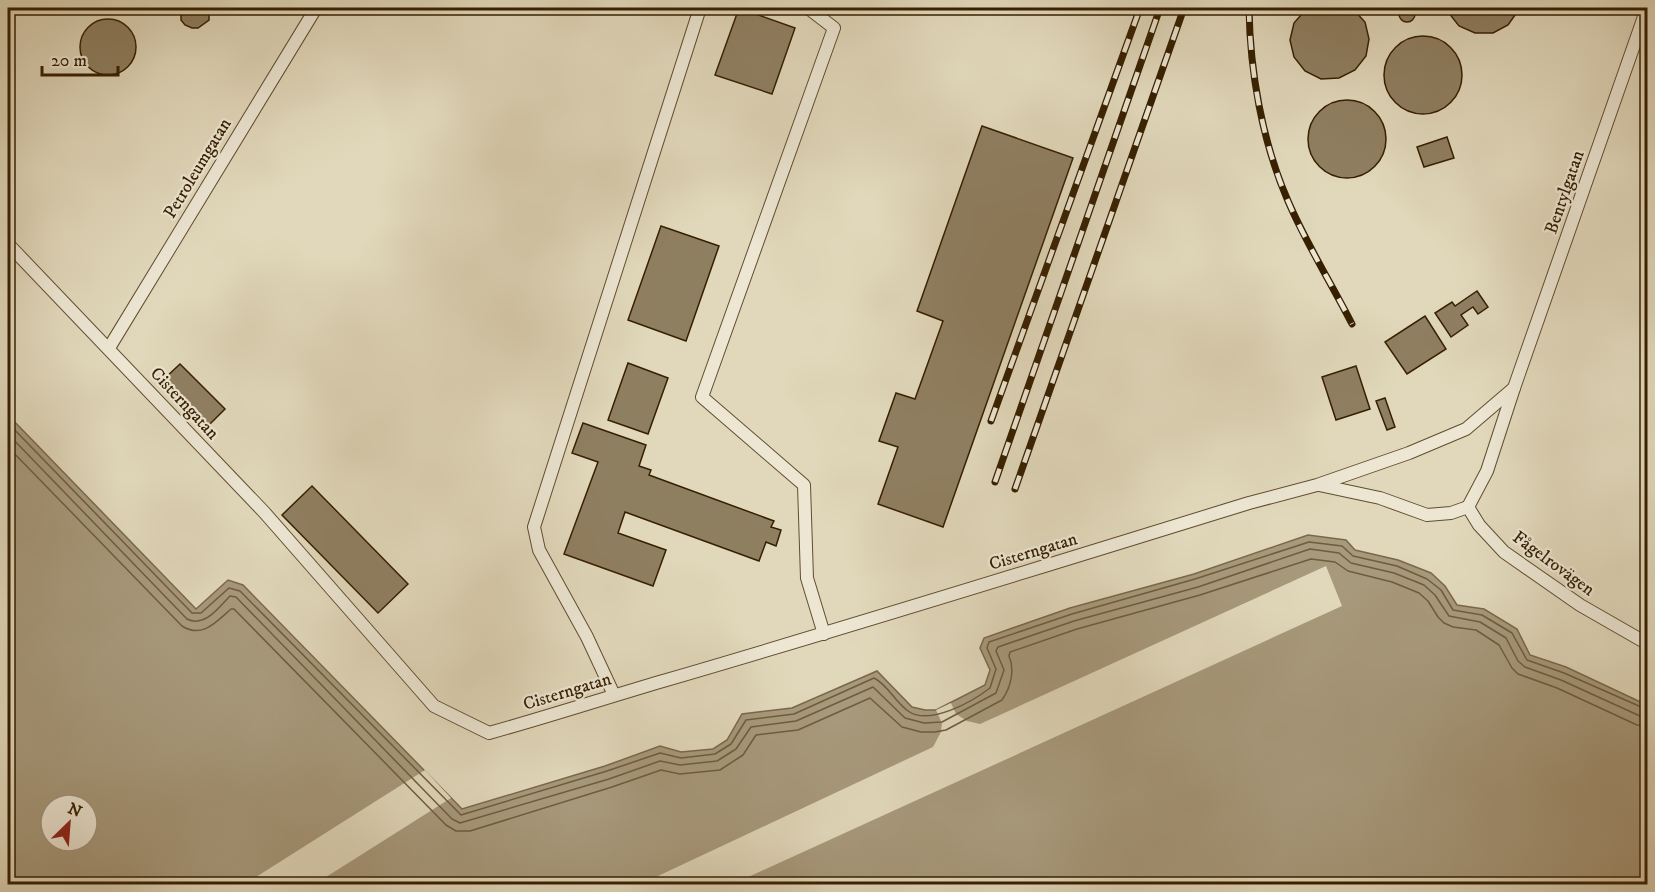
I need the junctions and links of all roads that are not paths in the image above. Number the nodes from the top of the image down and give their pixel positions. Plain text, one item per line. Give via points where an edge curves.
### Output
1 (316, 8) edge
2 (700, 8) edge
3 (808, 8) edge
4 (1647, 8) edge
5 (8, 243) edge
6 (109, 348) junction
7 (1514, 388) junction
8 (1317, 485) junction
9 (1468, 507) junction
10 (824, 634) junction
11 (1647, 644) edge
12 (614, 695) junction

1 - 6 lane, Petroleumgatan
2 - 12 lane via 534,526 539,550
3 - 10 lane via 834,28 702,397 804,485 807,578
4 - 7 lane, Bentylgatan
5 - 6 lane, Cisterngatan
6 - 12 lane, Cisterngatan via 264,512 434,706 489,733
7 - 8 lane, Cisterngatan via 1466,429
7 - 9 lane via 1487,471
8 - 9 lane, Cisterngatan via 1380,498 1427,515
8 - 10 lane, Cisterngatan
9 - 11 lane, Fågelrovägen via 1504,552 1580,605
10 - 12 lane, Cisterngatan

